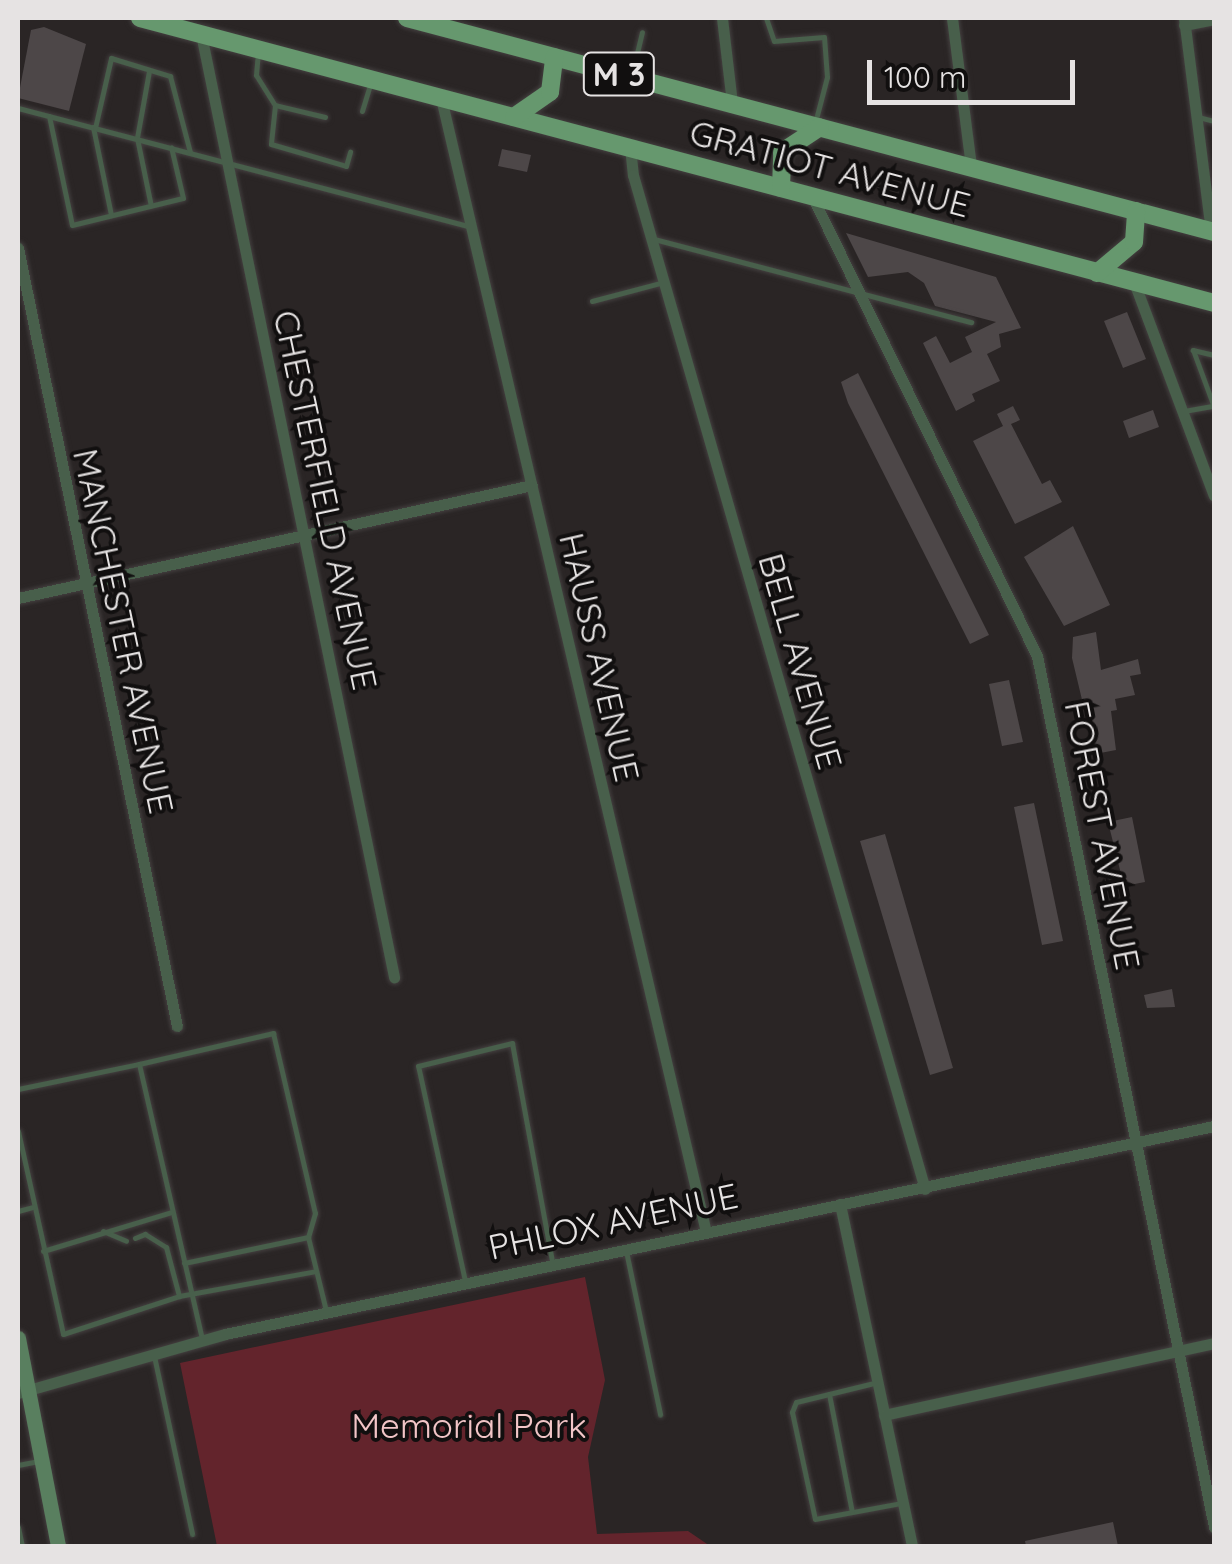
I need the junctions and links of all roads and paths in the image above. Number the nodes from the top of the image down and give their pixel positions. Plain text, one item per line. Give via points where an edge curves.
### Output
1 (140, 18) edge
2 (407, 18) edge
3 (722, 18) edge
4 (766, 18) edge
5 (952, 18) edge
6 (1214, 19) edge
7 (162, 21) edge
8 (1184, 22) edge
9 (642, 32) dead end
10 (202, 34) junction
11 (259, 49) junction
12 (554, 57) junction
13 (149, 70) junction
14 (631, 77) junction
15 (371, 79) junction
16 (441, 98) junction
17 (275, 104) junction
18 (732, 104) junction
19 (18, 108) edge
20 (362, 111) dead end
21 (48, 116) junction
22 (1196, 116) junction
23 (325, 117) dead end
24 (514, 117) junction
25 (1214, 121) edge
26 (817, 126) junction
27 (94, 127) junction
28 (137, 138) junction
29 (170, 147) junction
30 (630, 148) junction
31 (190, 152) junction
32 (350, 152) dead end
33 (229, 162) junction
34 (971, 167) junction
35 (781, 188) junction
36 (812, 196) junction
37 (150, 206) junction
38 (1136, 211) junction
39 (111, 215) junction
40 (474, 227) junction
41 (1213, 232) edge
42 (651, 238) junction
43 (18, 248) edge
44 (1098, 273) junction
45 (663, 282) junction
46 (1134, 282) junction
47 (857, 292) junction
48 (592, 301) dead end
49 (1214, 304) edge
50 (971, 322) dead end
51 (1214, 356) edge
52 (1212, 406) edge
53 (1182, 412) junction
54 (532, 484) junction
55 (1214, 496) edge
56 (307, 536) junction
57 (86, 584) junction
58 (18, 598) edge
59 (394, 976) dead end
60 (177, 1026) dead end
61 (138, 1064) junction
62 (18, 1089) edge
63 (1214, 1126) edge
64 (18, 1131) edge
65 (1136, 1143) junction
66 (925, 1189) junction
67 (840, 1204) junction
68 (33, 1207) junction
69 (18, 1211) edge
70 (171, 1212) junction
71 (704, 1228) junction
72 (101, 1230) junction
73 (308, 1237) junction
74 (135, 1238) dead end
75 (126, 1241) dead end
76 (625, 1246) junction
77 (43, 1251) junction
78 (552, 1262) junction
79 (184, 1264) junction
80 (316, 1271) junction
81 (465, 1281) junction
82 (179, 1296) junction
83 (192, 1298) junction
84 (326, 1311) junction
85 (202, 1340) junction
86 (1214, 1343) edge
87 (18, 1348) edge
88 (1178, 1351) junction
89 (153, 1353) junction
90 (877, 1382) junction
91 (23, 1392) edge
92 (828, 1394) junction
93 (660, 1414) dead end
94 (884, 1415) junction
95 (42, 1460) junction
96 (18, 1465) edge
97 (902, 1502) junction
98 (852, 1512) junction
99 (18, 1526) edge
100 (1214, 1527) edge
101 (192, 1534) dead end
102 (22, 1546) edge
103 (54, 1546) edge
104 (912, 1546) edge

1 - 7 main road, GRATIOT AVENUE / M 3
2 - 12 main road, GRATIOT AVENUE / M 3
3 - 18 street
4 - 26 lane via 774,40 824,37 827,77
5 - 34 street
6 - 8 street
7 - 10 main road, GRATIOT AVENUE / M 3
8 - 22 street
9 - 14 lane
10 - 11 main road, GRATIOT AVENUE / M 3
10 - 33 street, CHESTERFIELD AVENUE
11 - 15 main road, GRATIOT AVENUE / M 3
11 - 17 lane via 256,75
12 - 14 main road, GRATIOT AVENUE / M 3
12 - 24 main road via 550,92
13 - 27 lane via 111,58
13 - 28 lane
13 - 31 lane via 178,87
14 - 18 main road, GRATIOT AVENUE / M 3
15 - 16 main road, GRATIOT AVENUE / M 3
15 - 20 lane
16 - 24 main road, GRATIOT AVENUE / M 3
16 - 40 street, HAUSS AVENUE
17 - 23 lane
17 - 32 lane via 272,144 346,166
18 - 26 main road, GRATIOT AVENUE / M 3
19 - 21 lane
21 - 27 lane
21 - 39 lane via 72,225
22 - 25 lane
22 - 41 street
24 - 30 main road, GRATIOT AVENUE / M 3
26 - 34 main road, GRATIOT AVENUE / M 3
26 - 35 main road via 782,152
27 - 28 lane
27 - 39 lane
28 - 29 lane
28 - 37 lane
29 - 31 lane
29 - 37 lane via 184,198
30 - 35 main road, GRATIOT AVENUE / M 3
30 - 42 street, BELL AVENUE
31 - 33 lane
33 - 40 lane
33 - 56 street, CHESTERFIELD AVENUE
34 - 38 main road, GRATIOT AVENUE / M 3
35 - 36 main road, GRATIOT AVENUE / M 3
36 - 44 main road, GRATIOT AVENUE / M 3
36 - 47 street, FOREST AVENUE
37 - 39 lane
38 - 41 main road, GRATIOT AVENUE / M 3
38 - 44 main road via 1134,242
40 - 54 street, HAUSS AVENUE
42 - 45 street, BELL AVENUE
42 - 47 lane
43 - 57 street, MANCHESTER AVENUE
44 - 46 main road, GRATIOT AVENUE / M 3
45 - 48 lane
45 - 66 street, BELL AVENUE
46 - 49 main road, GRATIOT AVENUE / M 3
46 - 53 street
47 - 50 lane
47 - 65 street, FOREST AVENUE via 1037,656
51 - 52 lane via 1193,350
52 - 53 lane
53 - 55 street
54 - 56 street
54 - 71 street, HAUSS AVENUE
56 - 57 street
56 - 59 street, CHESTERFIELD AVENUE
57 - 58 street
57 - 60 street, MANCHESTER AVENUE
61 - 62 lane
61 - 70 lane
61 - 73 lane via 273,1033 315,1213
63 - 65 street, PHLOX AVENUE
64 - 68 lane
65 - 66 street, PHLOX AVENUE
65 - 88 street, FOREST AVENUE
66 - 67 street, PHLOX AVENUE
67 - 71 street, PHLOX AVENUE
67 - 90 street
68 - 69 lane
68 - 77 lane
70 - 72 lane
70 - 79 lane
71 - 76 street, PHLOX AVENUE
72 - 75 lane
72 - 77 lane
73 - 79 lane
73 - 80 lane
74 - 82 lane via 145,1234 166,1247
76 - 78 street, PHLOX AVENUE
76 - 93 lane
77 - 82 lane via 63,1334
78 - 81 street, PHLOX AVENUE
78 - 81 lane via 512,1043 418,1066
79 - 83 lane
80 - 83 lane
80 - 84 lane
81 - 84 street, PHLOX AVENUE
82 - 83 lane
83 - 85 lane
84 - 85 street, PHLOX AVENUE
85 - 89 street, PHLOX AVENUE
86 - 88 street
87 - 91 main road
88 - 94 street
88 - 100 street, FOREST AVENUE
89 - 91 street, PHLOX AVENUE
89 - 101 lane
90 - 92 lane
90 - 94 street
91 - 95 main road
92 - 98 lane
92 - 98 lane via 796,1402 792,1412 815,1520
94 - 97 street
95 - 96 lane
95 - 103 main road
97 - 98 lane
97 - 104 street
99 - 102 lane

